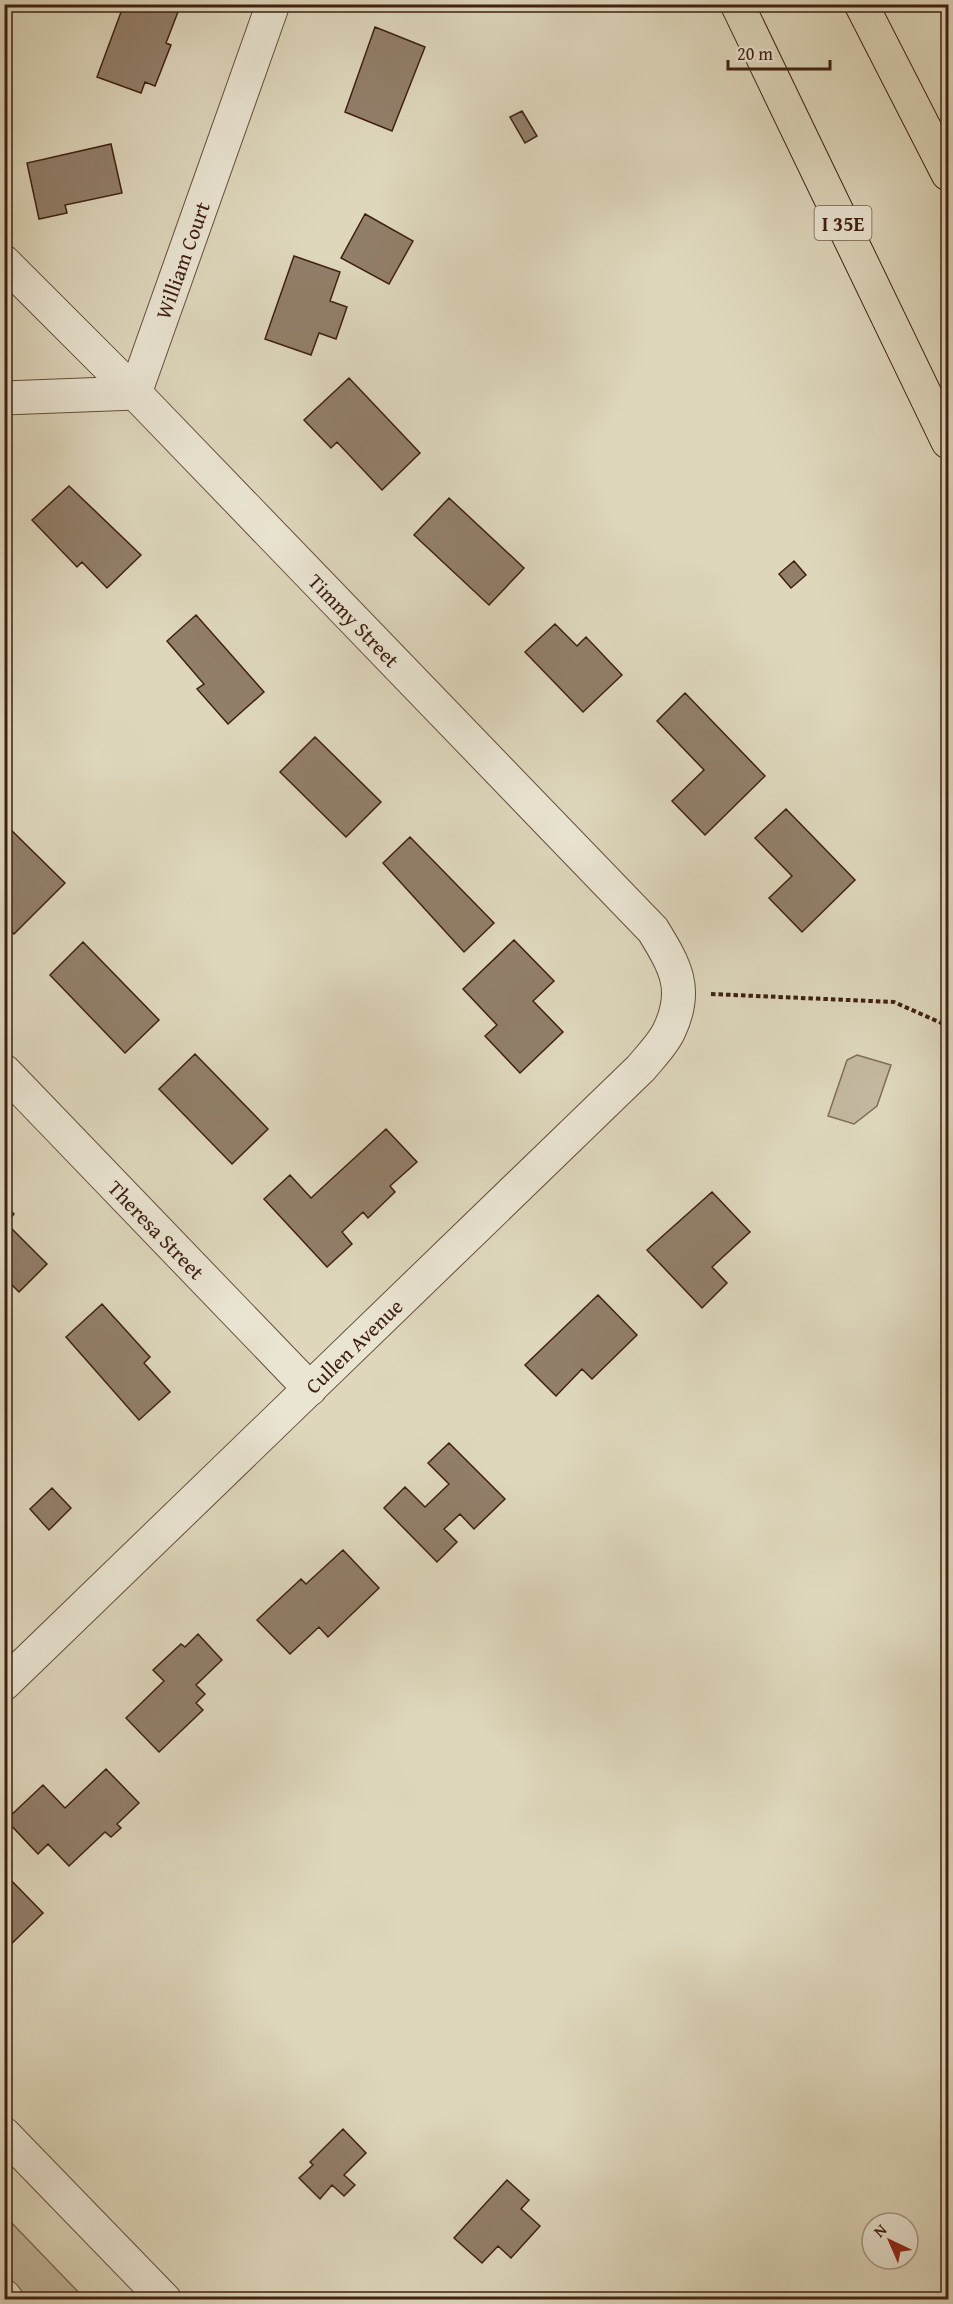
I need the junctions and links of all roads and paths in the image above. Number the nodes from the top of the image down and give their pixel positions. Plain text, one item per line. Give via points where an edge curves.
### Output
1 (273, 4) edge
2 (737, 4) edge
3 (861, 4) edge
4 (948, 174) edge
5 (4, 262) edge
6 (135, 393) junction
7 (4, 398) edge
8 (948, 442) edge
9 (681, 993) junction
10 (948, 1026) edge
11 (4, 1071) edge
12 (310, 1389) junction
13 (4, 1684) edge
14 (4, 2134) edge
15 (165, 2300) edge

1 - 6 street, William Court
2 - 8 highway, I 35E
3 - 4 highway
5 - 6 street, Timmy Street
6 - 7 street
6 - 9 street, Timmy Street via 653,930 671,960
9 - 10 path via 894,1002
9 - 12 street, Cullen Avenue via 669,1032 641,1068
11 - 12 street, Theresa Street
12 - 13 street, Cullen Avenue
14 - 15 street

